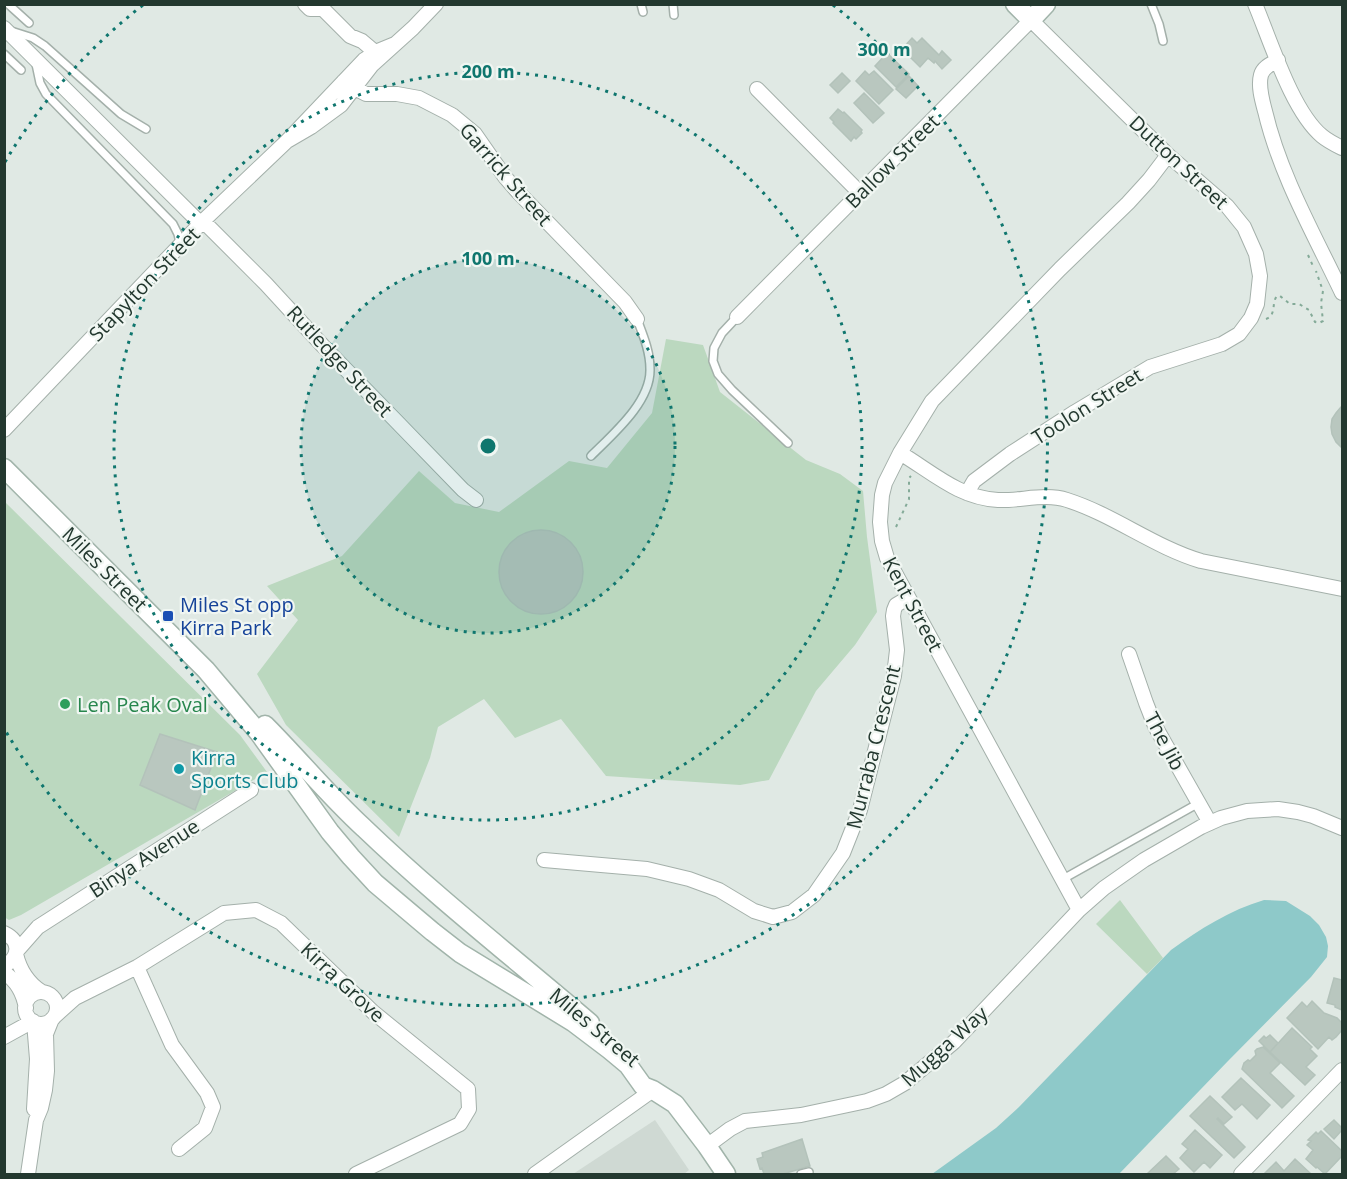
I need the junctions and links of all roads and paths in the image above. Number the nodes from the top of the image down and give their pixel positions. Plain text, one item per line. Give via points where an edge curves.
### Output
1 (8, 4) edge
2 (305, 4) edge
3 (436, 4) edge
4 (673, 4) edge
5 (1015, 4) edge
6 (1046, 4) edge
7 (1151, 4) edge
8 (1255, 4) edge
9 (323, 7) edge
10 (674, 15) dead end
11 (1031, 20) junction
12 (29, 22) dead end
13 (5, 29) edge
14 (1163, 41) dead end
15 (395, 44) junction
16 (375, 52) junction
17 (4, 54) edge
18 (33, 58) junction
19 (1278, 60) junction
20 (21, 70) dead end
21 (367, 71) junction
22 (348, 85) junction
23 (757, 89) dead end
24 (146, 129) dead end
25 (1342, 148) edge
26 (1168, 155) junction
27 (860, 193) junction
28 (202, 223) junction
29 (1318, 242) junction
30 (180, 246) junction
31 (1342, 293) edge
32 (1252, 315) junction
33 (737, 317) joint
34 (637, 319) joint
35 (1222, 344) joint
36 (4, 430) edge
37 (788, 443) dead end
38 (900, 453) junction
39 (591, 456) dead end
40 (4, 468) edge
41 (912, 473) dead end
42 (967, 493) junction
43 (476, 500) dead end
44 (896, 526) dead end
45 (1342, 589) edge
46 (908, 598) junction
47 (1129, 654) dead end
48 (206, 670) junction
49 (251, 790) dead end
50 (1199, 803) junction
51 (1210, 823) junction
52 (1342, 828) edge
53 (544, 860) dead end
54 (1063, 879) junction
55 (1079, 910) junction
56 (38, 927) junction
57 (5, 933) edge
58 (16, 953) junction
59 (4, 966) edge
60 (137, 968) junction
61 (4, 972) edge
62 (45, 993) junction
63 (75, 998) junction
64 (30, 1016) junction
65 (53, 1018) junction
66 (8, 1034) edge
67 (1342, 1070) edge
68 (653, 1090) junction
69 (36, 1120) junction
70 (707, 1146) junction
71 (179, 1149) dead end
72 (28, 1174) edge
73 (356, 1174) edge
74 (535, 1174) edge
75 (726, 1174) edge
76 (1241, 1174) edge

1 - 12 lane
2 - 9 street via 310,9
3 - 15 street, Stapylton Street
4 - 10 lane
5 - 11 street, Dutton Street
6 - 11 street, Ballow Street
7 - 14 lane
8 - 19 street
9 - 16 street via 350,36
11 - 26 street, Dutton Street
11 - 27 street, Ballow Street
13 - 18 street, Rutledge Street
13 - 24 lane, Rutledge Street via 40,42 121,114
15 - 16 street, Stapylton Street
15 - 21 street, Stapylton Street
16 - 21 street
16 - 22 street, Stapylton Street via 360,63
17 - 20 lane
18 - 28 street, Rutledge Street
18 - 30 lane via 44,92 173,224
19 - 25 street via 1307,120 1324,138
19 - 29 street via 1262,73 1262,102 1282,165
21 - 22 street, Stapylton Street
22 - 28 street, Stapylton Street via 341,105 287,141
22 - 34 street, Garrick Street via 372,95 419,98 462,122 518,192
23 - 27 street
26 - 32 street, Dutton Street via 1227,206 1244,226 1257,254 1260,276
26 - 38 street, Kent Street via 1128,203 932,401
27 - 33 street, Ballow Street
28 - 30 street, Stapylton Street
28 - 43 street, Rutledge Street
29 - 31 street
29 - 32 path via 1310,246 1308,256 1323,291 1323,321 1315,322 1309,310 1280,296 1275,298 1269,318
30 - 36 street, Stapylton Street
32 - 35 street, Dutton Street via 1239,334
33 - 37 lane via 722,333 714,348 713,362 718,374
34 - 39 lane via 650,365 647,386 632,412
35 - 42 street, Toolon Street via 1150,367 1010,454 974,481
38 - 42 street via 944,483
38 - 46 street, Kent Street via 885,483 880,522 887,558
40 - 48 street, Miles Street
41 - 44 path via 909,499
42 - 45 street via 1001,500 1065,499 1182,555
46 - 53 street, Murraba Crescent via 894,610 894,676 860,810 843,853 814,895 792,912 772,916 754,911 719,890 647,869
46 - 54 street, Kent Street
47 - 50 street, The Jib via 1155,726
48 - 68 street, Miles Street via 406,868 643,1068
48 - 68 street, Miles Street via 259,733 334,837 375,883 460,953 598,1040 628,1065 642,1085
49 - 56 street, Binya Avenue
50 - 51 street, The Jib
50 - 54 lane
51 - 52 street, Mugga Way via 1247,811 1278,809 1313,816
51 - 55 street, Mugga Way via 1129,870
54 - 55 street, Kent Street
55 - 70 street, Mugga Way via 954,1042 900,1086 877,1098 838,1108 746,1121
56 - 57 street, Binya Avenue
56 - 58 street, Binya Avenue
57 - 58 street via 15,941
58 - 59 street, Binya Avenue
58 - 62 street via 22,972
60 - 63 street, Kirra Grove
60 - 71 street via 172,1045 213,1107 205,1128
60 - 73 street, Kirra Grove via 224,913 255,910 281,923 373,1012 468,1089 469,1109 460,1124
61 - 64 street via 18,985
62 - 63 street
62 - 64 street via 32,995 27,1001
62 - 65 street via 57,1005
63 - 65 street, Kirra Grove
64 - 65 street via 42,1024
64 - 66 street
64 - 69 street via 37,1059 33,1105
65 - 69 street via 46,1034 45,1090
67 - 76 street
68 - 70 street via 675,1104
68 - 74 street
69 - 72 street
70 - 75 street

